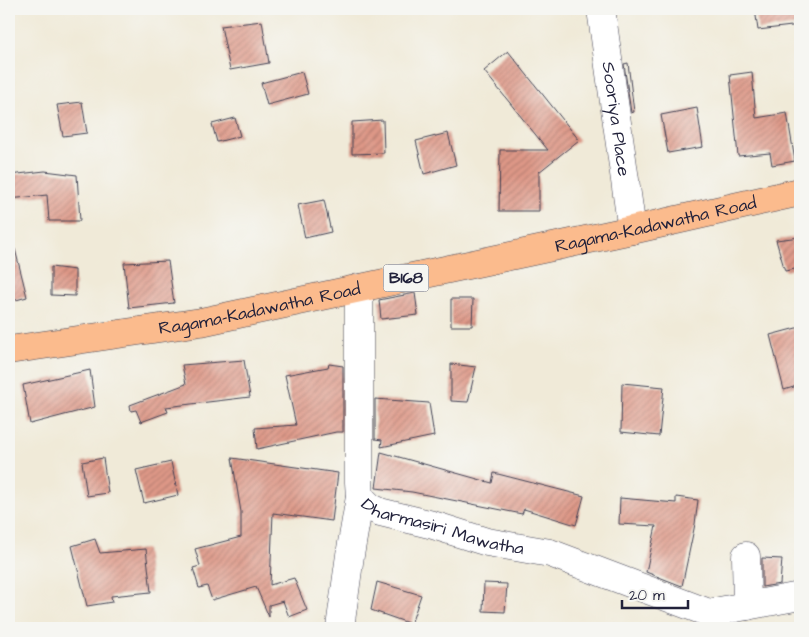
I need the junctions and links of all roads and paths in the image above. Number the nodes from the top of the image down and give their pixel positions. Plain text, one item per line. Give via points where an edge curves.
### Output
1 (601, 9) edge
2 (800, 192) edge
3 (632, 230) junction
4 (359, 288) junction
5 (9, 350) edge
6 (360, 497) junction
7 (746, 556) dead end
8 (800, 596) edge
9 (747, 606) junction
10 (714, 620) edge
11 (340, 628) edge

1 - 3 street, Sooriya Place
2 - 3 main road, Ragama-Kadawatha Road / B168
3 - 4 main road, Ragama-Kadawatha Road / B168
4 - 5 main road, Ragama-Kadawatha Road / B168 via 201,322
4 - 6 street, Dharmasiri Mawatha
6 - 10 street, Dharmasiri Mawatha via 380,512 486,542 550,553
6 - 11 street
7 - 9 street
8 - 9 street
9 - 10 street

